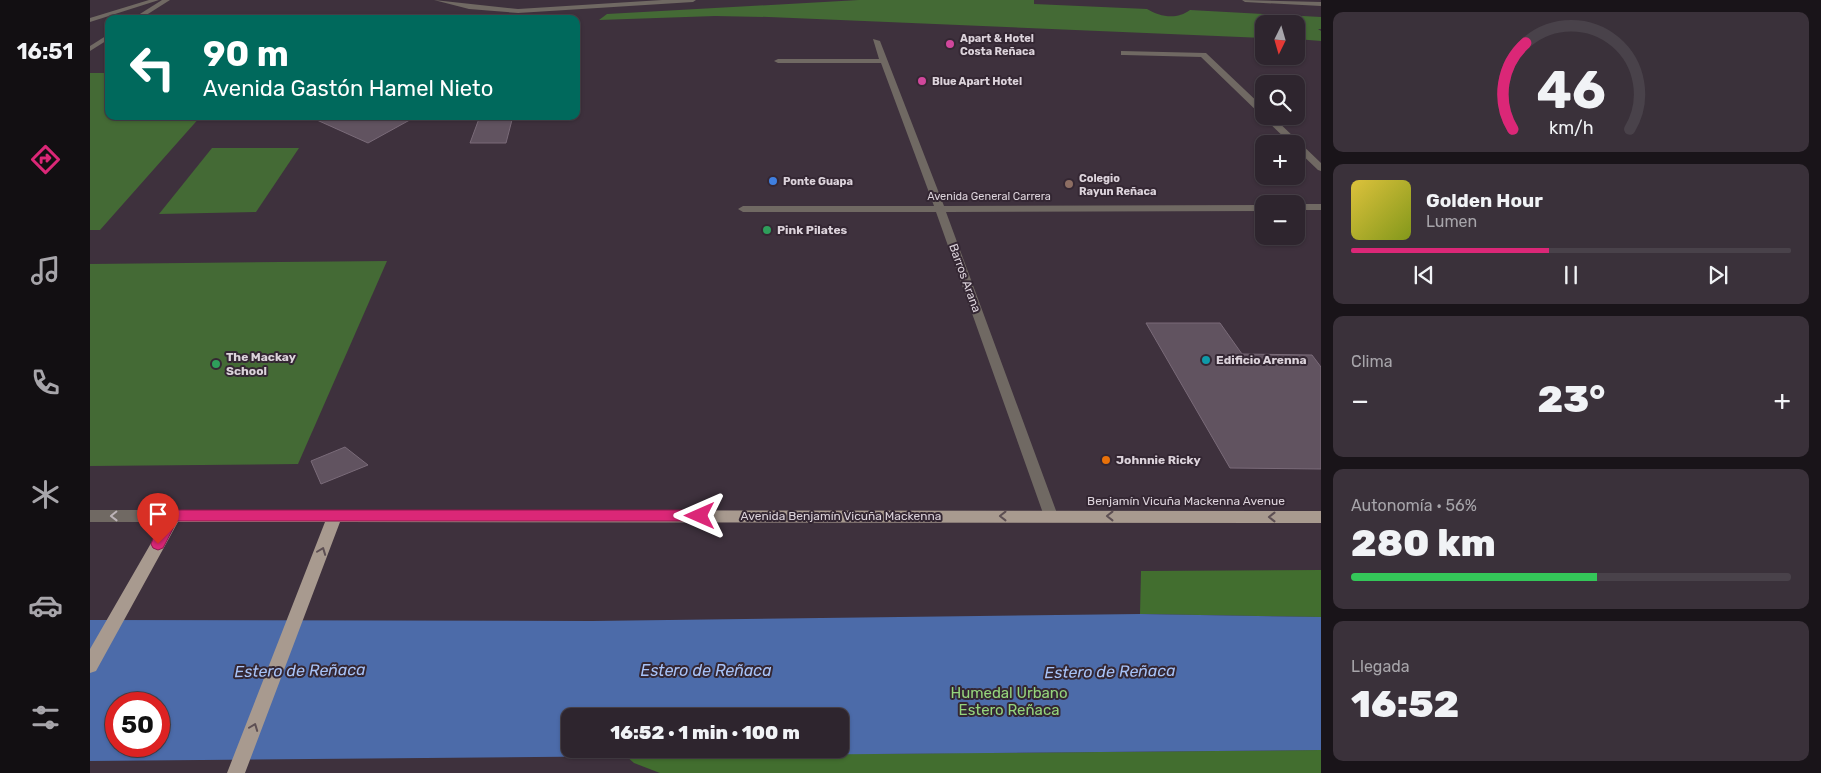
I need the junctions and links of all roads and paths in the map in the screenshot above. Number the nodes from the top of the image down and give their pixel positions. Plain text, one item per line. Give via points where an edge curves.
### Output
1 (156, 0) edge
2 (167, 0) edge
3 (437, 0) edge
4 (693, 0) edge
5 (1245, 0) edge
6 (1321, 4) edge
7 (105, 15) edge
8 (106, 15) edge
9 (142, 15) edge
10 (90, 20) edge
11 (105, 39) edge
12 (876, 40) dead end
13 (90, 49) edge
14 (1124, 53) dead end
15 (884, 61) junction
16 (778, 62) dead end
17 (1255, 104) edge
18 (1276, 125) edge
19 (1287, 135) edge
20 (1305, 153) edge
21 (1321, 168) edge
22 (1321, 207) edge
23 (1255, 208) edge
24 (1305, 208) edge
25 (743, 209) dead end
26 (940, 209) junction
27 (90, 516) edge
28 (174, 516) junction
29 (335, 516) junction
30 (1051, 516) junction
31 (1321, 517) edge
32 (90, 665) edge
33 (236, 773) edge

1 - 8 street
2 - 9 street
3 - 4 street via 469,8 518,11
5 - 6 street
7 - 10 street
11 - 13 street
12 - 15 street, Barros Arana
14 - 17 street via 1203,55
15 - 16 street
15 - 26 street, Barros Arana
18 - 19 street
20 - 21 street
22 - 24 street
23 - 26 street, Avenida General Carrera
25 - 26 street, Avenida General Carrera
26 - 30 street, Barros Arana
28 -> 27 street, Avenida Benjamín Vicuña Mackenna
28 - 29 main road, Avenida Benjamín Vicuña Mackenna
28 - 32 main road
30 -> 29 main road, Avenida Benjamín Vicuña Mackenna
33 -> 29 main road
31 -> 30 main road, Benjamín Vicuña Mackenna Avenue

